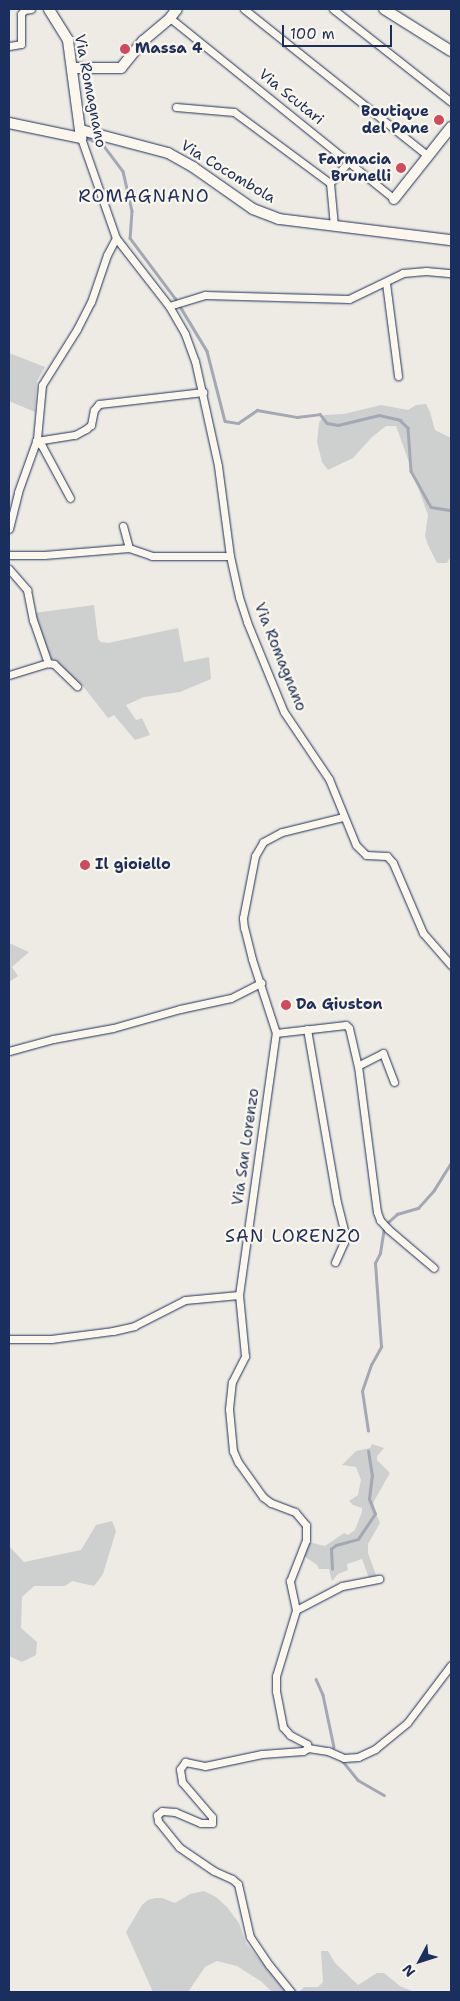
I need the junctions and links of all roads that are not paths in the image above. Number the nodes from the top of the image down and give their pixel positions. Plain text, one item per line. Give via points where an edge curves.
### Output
1 (31, 9) edge
2 (49, 9) edge
3 (177, 9) edge
4 (244, 9) edge
5 (333, 9) edge
6 (384, 9) edge
7 (170, 18) junction
8 (9, 46) edge
9 (449, 48) edge
10 (74, 68) junction
11 (451, 102) edge
12 (176, 107) dead end
13 (9, 123) edge
14 (451, 126) edge
15 (81, 134) junction
16 (428, 156) junction
17 (349, 161) junction
18 (330, 183) junction
19 (394, 199) joint
20 (334, 226) junction
21 (116, 238) junction
22 (451, 240) edge
23 (451, 273) edge
24 (386, 283) junction
25 (171, 305) junction
26 (398, 376) dead end
27 (203, 392) junction
28 (36, 441) junction
29 (70, 498) dead end
30 (123, 526) dead end
31 (9, 529) edge
32 (129, 548) junction
33 (9, 555) edge
34 (230, 556) junction
35 (9, 569) edge
36 (48, 663) junction
37 (9, 675) edge
38 (77, 686) dead end
39 (344, 817) junction
40 (451, 965) edge
41 (261, 983) junction
42 (307, 1029) junction
43 (276, 1033) junction
44 (9, 1050) edge
45 (358, 1066) junction
46 (394, 1082) dead end
47 (335, 1262) dead end
48 (434, 1268) dead end
49 (239, 1295) junction
50 (9, 1339) edge
51 (379, 1579) dead end
52 (296, 1610) junction
53 (451, 1665) edge
54 (308, 1748) junction
55 (291, 1992) edge

1 - 8 street via 21,14 22,44
2 - 10 street, Via Romagnano via 68,40
3 - 7 street
4 - 16 street
5 - 11 street
6 - 9 street
7 - 10 street via 143,41 121,68
7 - 17 street, Via Scutari
10 - 15 street, Via Romagnano
12 - 18 street via 234,112
13 - 15 street, Via Cocombola
14 - 16 street
15 - 20 street, Via Cocombola via 168,153 263,214 288,221
15 - 21 street, Via Romagnano
16 - 19 street
17 - 18 street
17 - 19 street, Via Scutari
18 - 20 street
20 - 22 street, Via Cocombola
21 - 25 street, Via Romagnano
21 - 28 street via 78,329 42,385
23 - 24 street via 426,270 403,273
24 - 25 street via 349,299 205,295
24 - 26 street
25 - 27 street, Via Romagnano via 185,334
27 - 28 street via 99,404 94,410 91,425 86,429 75,435
27 - 34 street, Via Romagnano via 218,466
28 - 29 street via 42,446
28 - 31 street
30 - 32 street
32 - 33 street
32 - 34 street via 152,556
34 - 39 street, Via Romagnano via 247,622 284,712 329,779
35 - 36 street via 27,590 33,620
36 - 37 street
36 - 38 street via 54,664
39 - 40 street, Via Romagnano via 360,851 366,855 387,856 393,863 420,928
39 - 41 street, Via San Lorenzo via 282,832 258,847 244,928
41 - 43 street, Via San Lorenzo
41 - 44 street via 231,998
42 - 43 street
42 - 45 street via 346,1025
42 - 47 street via 344,1231 344,1242
43 - 49 street, Via San Lorenzo
45 - 46 street via 383,1053
45 - 48 street via 380,1220
49 - 50 street via 185,1300 134,1326 113,1331 51,1339
49 - 52 street, Via San Lorenzo via 245,1356 229,1392 233,1451 263,1497 295,1512 306,1525 306,1540 290,1581
51 - 52 street via 342,1586
52 - 54 street, Via San Lorenzo via 276,1676 276,1691 283,1727
53 - 54 street via 407,1723 376,1750 358,1758 344,1758
54 - 55 street via 205,1766 185,1762 180,1770 182,1782 212,1817 212,1822 201,1823 167,1810 157,1815 158,1821 179,1847 238,1884 250,1937

